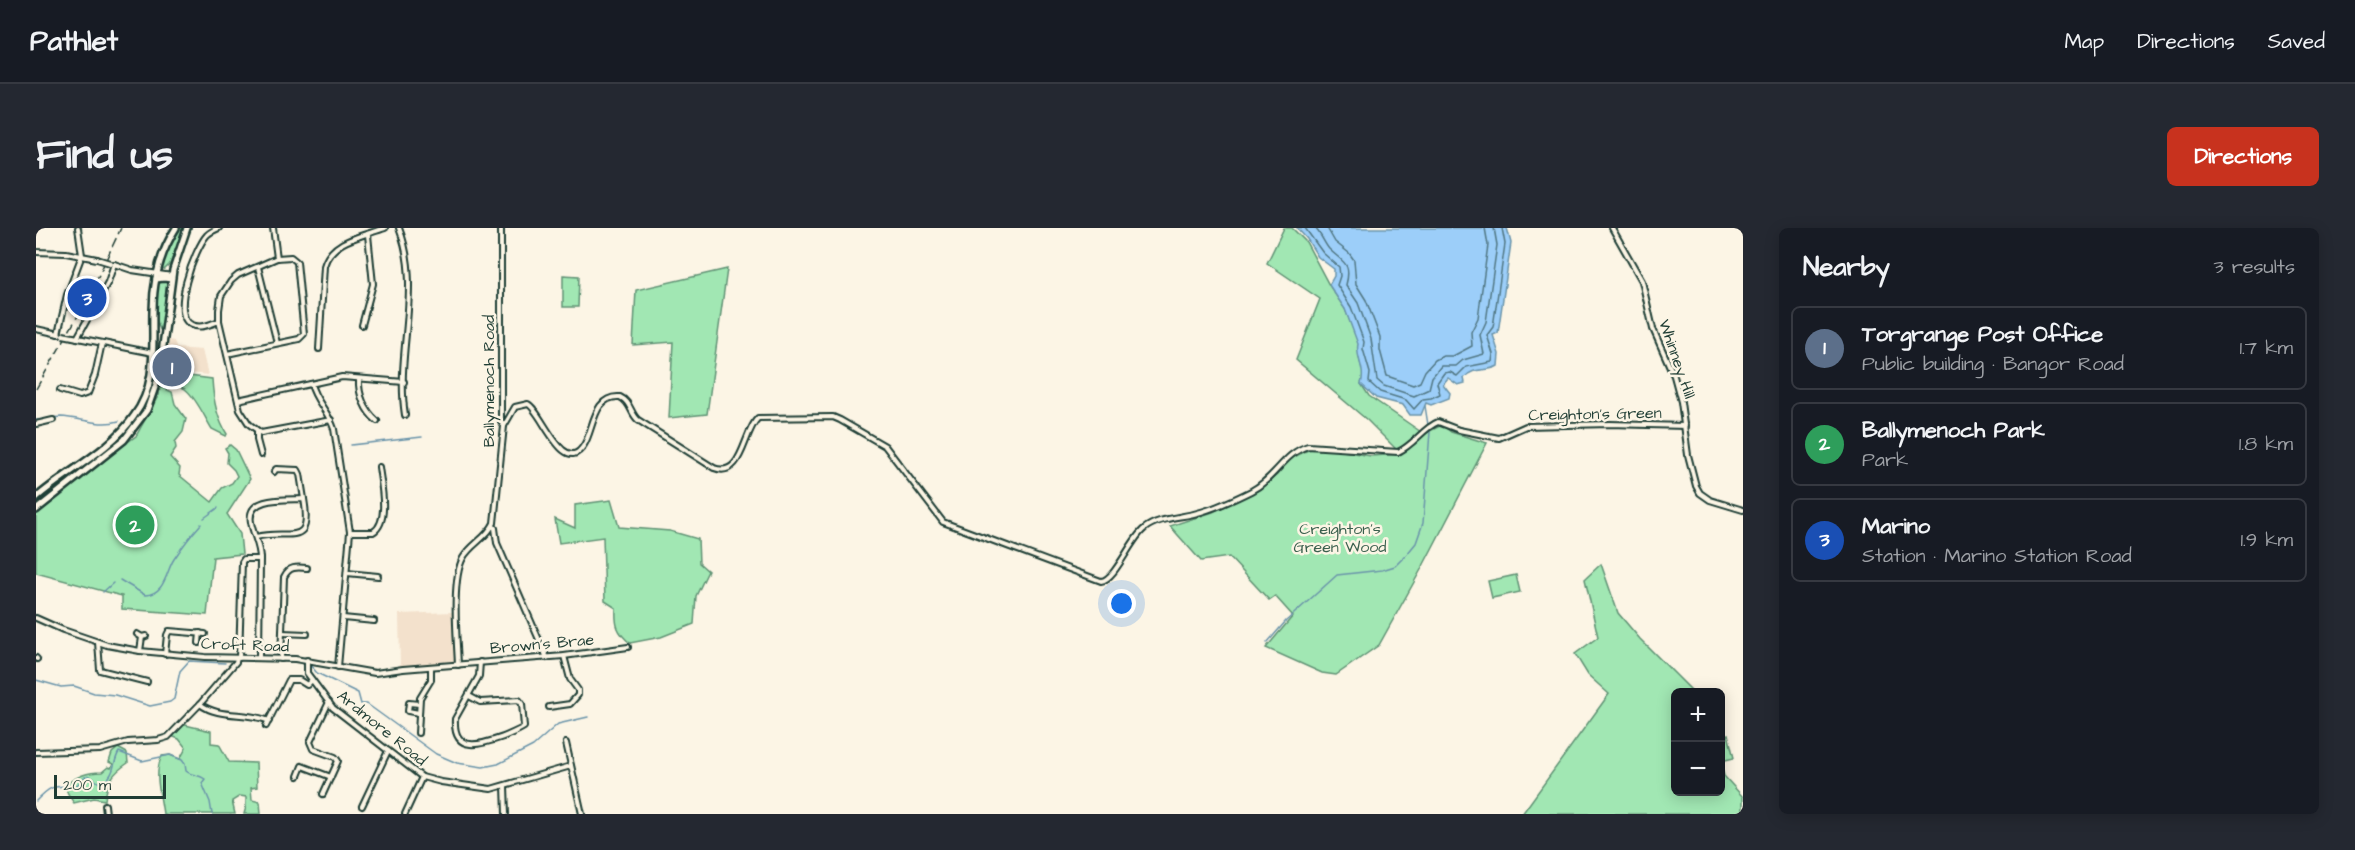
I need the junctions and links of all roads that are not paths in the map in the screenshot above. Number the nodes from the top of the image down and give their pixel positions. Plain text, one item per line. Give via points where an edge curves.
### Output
1 (78, 228) edge
2 (176, 228) edge
3 (187, 228) edge
4 (219, 228) edge
5 (273, 228) edge
6 (386, 228) edge
7 (399, 228) edge
8 (501, 228) edge
9 (1611, 228) edge
10 (368, 234) junction
11 (36, 252) edge
12 (82, 255) junction
13 (277, 258) junction
14 (112, 264) junction
15 (258, 267) junction
16 (156, 277) junction
17 (172, 278) junction
18 (219, 321) junction
19 (362, 325) dead end
20 (36, 329) edge
21 (61, 334) junction
22 (75, 337) junction
23 (102, 343) junction
24 (277, 343) junction
25 (319, 349) dead end
26 (154, 353) junction
27 (227, 354) junction
28 (359, 379) junction
29 (404, 382) junction
30 (310, 384) junction
31 (60, 390) dead end
32 (238, 400) junction
33 (405, 415) dead end
34 (52, 420) dead end
35 (131, 420) junction
36 (331, 420) junction
37 (377, 421) dead end
38 (36, 424) edge
39 (137, 425) junction
40 (504, 426) junction
41 (1685, 426) junction
42 (257, 431) junction
43 (261, 455) dead end
44 (379, 467) dead end
45 (274, 472) dead end
46 (36, 498) edge
47 (304, 499) junction
48 (36, 510) edge
49 (1743, 510) edge
50 (493, 525) junction
51 (350, 532) junction
52 (256, 537) junction
53 (260, 559) junction
54 (308, 568) dead end
55 (347, 573) junction
56 (378, 576) dead end
57 (36, 618) edge
58 (343, 618) junction
59 (374, 621) dead end
60 (282, 633) junction
61 (307, 634) dead end
62 (142, 636) dead end
63 (98, 642) junction
64 (199, 643) dead end
65 (628, 647) dead end
66 (140, 651) junction
67 (165, 654) junction
68 (564, 656) junction
69 (238, 658) junction
70 (259, 658) junction
71 (281, 658) junction
72 (547, 658) junction
73 (307, 660) junction
74 (480, 662) junction
75 (458, 665) junction
76 (338, 667) junction
77 (431, 667) junction
78 (312, 680) junction
79 (147, 682) dead end
80 (469, 696) junction
81 (329, 702) junction
82 (200, 704) junction
83 (419, 704) junction
84 (549, 707) dead end
85 (419, 713) junction
86 (269, 721) junction
87 (266, 726) dead end
88 (418, 733) dead end
89 (566, 743) dead end
90 (388, 751) junction
91 (36, 752) edge
92 (571, 766) junction
93 (298, 776) dead end
94 (331, 777) junction
95 (422, 777) junction
96 (505, 786) junction
97 (322, 794) dead end
98 (105, 805) dead end
99 (362, 806) dead end
100 (106, 814) edge
101 (405, 814) edge
102 (506, 814) edge
103 (582, 814) edge

1 - 12 street
2 - 16 highway
3 - 17 highway
4 - 18 street via 208,233 200,246 182,309 191,325
5 - 13 street
6 - 10 street
7 - 29 street via 410,282
8 - 40 street, Ballymenoch Road
9 - 41 street, Whinney Hill via 1642,282 1653,328 1678,389
10 - 19 street via 373,284
10 - 25 street via 338,245 327,258
11 - 12 street
12 - 14 street, bridge
12 - 21 street via 67,295
13 - 15 street
13 - 24 street via 291,257 297,262 304,331 299,339
14 - 16 street
14 - 22 street via 108,282
15 - 18 street via 238,275 225,288
15 - 24 street
16 - 17 highway
16 - 26 highway via 152,312
17 - 39 highway via 156,388
18 - 27 street
20 - 21 street
21 - 22 street, bridge
22 - 23 street
23 - 26 street
23 - 31 street via 88,393 80,396
24 - 27 street
26 - 35 highway via 142,405
27 - 32 street
28 - 29 street
28 - 30 street via 342,377
28 - 37 street via 360,393
29 - 33 street
30 - 32 street
30 - 36 street
32 - 42 street via 241,413
34 - 38 street
35 - 39 highway
35 - 46 highway via 104,447
36 - 42 street via 264,433
36 - 51 street
39 - 48 highway via 124,440
40 - 41 street, Creighton's Green via 515,407 530,405 558,447 575,452 584,445 599,408 608,399 620,397 638,420 722,470 736,463 758,418 837,418 885,446 943,522 1103,581 1147,526 1202,512 1255,489 1296,449 1308,446 1398,452 1438,422 1499,438 1526,426
40 - 50 street, Ballymenoch Road
41 - 49 street, Whinney Hill via 1688,455 1700,493 1714,502
42 - 43 street
44 - 51 street via 384,505 379,527 373,532
45 - 47 street via 298,470
47 - 52 street via 307,521 302,531
47 - 52 street via 257,505 251,520
50 - 72 street via 497,543
50 - 75 street via 466,553 460,566
51 - 55 street
52 - 53 street
53 - 69 street via 242,562
53 - 70 street
54 - 60 street via 293,568 285,575
55 - 56 street
55 - 58 street
57 - 63 street, Croft Road
58 - 59 street
58 - 76 street
60 - 61 street
60 - 71 street
62 - 66 street
63 - 66 street, Croft Road
63 - 79 street via 100,670
64 - 67 street via 202,634 170,632
65 - 68 street, Brown's Brae
66 - 67 street, Croft Road
67 - 69 street, Croft Road
68 - 72 street, Brown's Brae
68 - 84 street via 570,679 579,693 570,704
69 - 70 street, Croft Road
69 - 82 street
70 - 71 street, Croft Road
71 - 73 street, Croft Road
72 - 74 street, Brown's Brae
73 - 76 street, Croft Road
73 - 78 street, Ardmore Road via 306,670
74 - 75 street, Brown's Brae
74 - 80 street via 479,676
75 - 77 street, Croft Road
76 - 77 street, Croft Road via 375,673
77 - 83 street via 431,680
78 - 81 street, Ardmore Road
78 - 86 street via 307,685 289,680
80 - 80 street via 455,723 457,733 466,743 479,746 524,727 519,700 480,702
81 - 90 street, Ardmore Road
81 - 94 street via 310,744 337,758
82 - 86 street via 215,711
82 - 91 street via 168,737 158,740 100,750
83 - 85 street
83 - 85 street via 410,703 408,711
85 - 88 street
86 - 87 street
89 - 92 street
90 - 95 street, Ardmore Road
90 - 99 street
92 - 96 street, Ardmore Road
92 - 103 street
93 - 94 street via 302,766
94 - 97 street
95 - 96 street, Ardmore Road via 480,789
95 - 101 street
96 - 102 street
98 - 100 street

